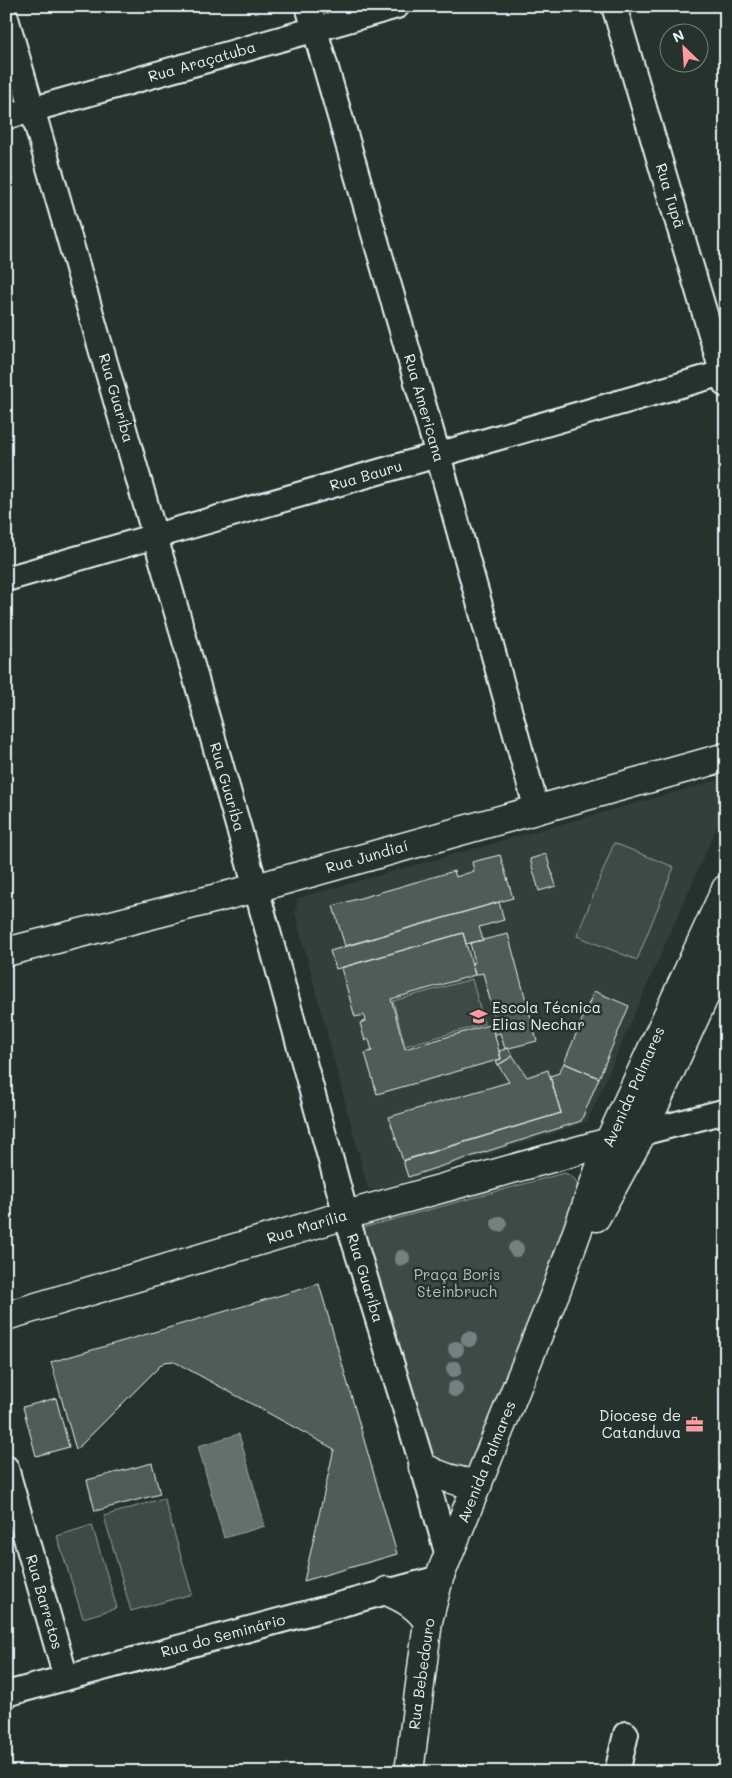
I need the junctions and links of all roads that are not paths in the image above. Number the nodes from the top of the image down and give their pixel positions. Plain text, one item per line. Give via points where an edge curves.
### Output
1 (308, 6) edge
2 (397, 6) edge
3 (614, 6) edge
4 (6, 18) edge
5 (315, 29) junction
6 (32, 110) junction
7 (6, 117) edge
8 (725, 377) edge
9 (438, 455) junction
10 (156, 537) junction
11 (6, 580) edge
12 (726, 757) edge
13 (537, 810) junction
14 (256, 888) junction
15 (726, 889) edge
16 (726, 949) edge
17 (6, 952) edge
18 (726, 1110) edge
19 (642, 1133) junction
20 (609, 1142) junction
21 (346, 1215) junction
22 (556, 1291) junction
23 (6, 1316) edge
24 (423, 1467) junction
25 (6, 1468) edge
26 (478, 1484) junction
27 (444, 1567) junction
28 (387, 1591) junction
29 (428, 1621) junction
30 (66, 1678) junction
31 (6, 1694) edge
32 (626, 1734) dead end
33 (409, 1772) edge
34 (617, 1772) edge

1 - 5 street, Rua Americana
2 - 5 street, Rua Araçatuba
3 - 8 street, Rua Tupã
4 - 6 street, Rua Guaríba
5 - 6 street, Rua Araçatuba
5 - 9 street, Rua Americana
6 - 7 street, Rua Araçatuba
6 - 10 street, Rua Guaríba
8 - 9 street, Rua Bauru
9 - 10 street, Rua Bauru
9 - 13 street, Rua Americana
10 - 11 street, Rua Bauru
10 - 14 street, Rua Guaríba
12 - 13 main road, Rua Jundiaí
13 - 14 main road, Rua Jundiaí
14 - 17 main road, Rua Jundiaí
14 - 21 street, Rua Guaríba
15 - 20 main road, Avenida Palmares
16 - 19 main road, Avenida Palmares
18 - 19 street
19 - 20 main road, Rua Marília
19 - 22 main road, Avenida Palmares
20 - 21 main road, Rua Marília
20 - 22 main road, Avenida Palmares
21 - 23 main road, Rua Marília
21 - 24 street, Rua Guaríba
22 - 26 main road, Avenida Palmares
24 - 26 main road via 456,1482
24 - 27 street, Rua Guaríba
25 - 30 street, Rua Barretos
26 - 27 main road, Avenida Palmares
27 - 28 street, Rua do Seminário
27 - 29 main road, Rua Bebedouro
28 - 29 main road via 418,1608
28 - 30 street, Rua do Seminário
29 - 33 main road, Rua Bebedouro
30 - 31 street, Rua do Seminário
32 - 34 street

